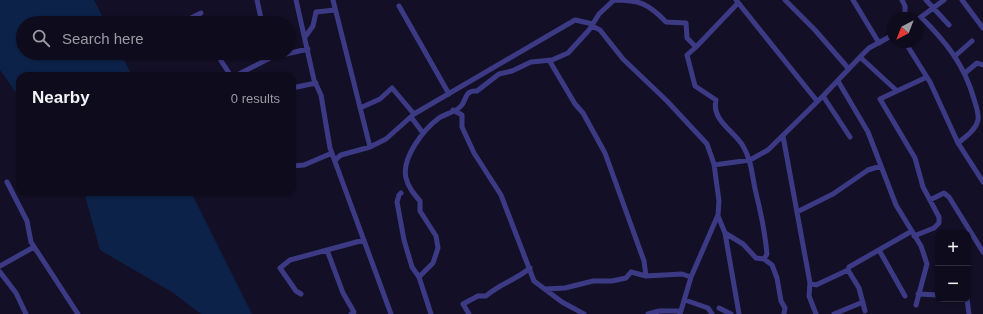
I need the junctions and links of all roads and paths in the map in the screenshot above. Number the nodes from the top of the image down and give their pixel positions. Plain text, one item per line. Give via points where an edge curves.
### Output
1 (257, 0) edge
2 (296, 0) edge
3 (333, 0) edge
4 (614, 0) edge
5 (785, 0) edge
6 (853, 0) edge
7 (902, 0) edge
8 (926, 0) edge
9 (944, 0) edge
10 (962, 0) edge
11 (737, 1) edge
12 (399, 6) dead end
13 (932, 9) junction
14 (335, 10) junction
15 (905, 12) edge
16 (201, 13) dead end
17 (195, 16) edge
18 (260, 16) edge
19 (923, 16) edge
20 (923, 23) edge
21 (593, 25) junction
22 (948, 25) dead end
23 (983, 28) edge
24 (305, 37) junction
25 (887, 38) edge
26 (972, 41) dead end
27 (879, 43) junction
28 (696, 46) junction
29 (909, 48) edge
30 (308, 50) junction
31 (296, 52) edge
32 (955, 56) junction
33 (860, 57) junction
34 (220, 60) edge
35 (266, 60) edge
36 (549, 60) junction
37 (983, 65) edge
38 (848, 68) junction
39 (228, 72) edge
40 (243, 72) edge
41 (965, 73) junction
42 (927, 77) junction
43 (838, 81) junction
44 (316, 83) junction
45 (296, 87) edge
46 (897, 91) junction
47 (449, 94) junction
48 (824, 96) junction
49 (817, 102) junction
50 (360, 108) junction
51 (453, 110) junction
52 (413, 116) junction
53 (422, 133) junction
54 (783, 136) junction
55 (850, 137) dead end
56 (958, 144) junction
57 (370, 147) junction
58 (332, 153) junction
59 (335, 160) junction
60 (750, 160) junction
61 (714, 165) junction
62 (296, 166) edge
63 (881, 166) junction
64 (8, 182) dead end
65 (983, 182) edge
66 (401, 193) dead end
67 (930, 200) junction
68 (797, 212) junction
69 (718, 215) junction
70 (724, 233) junction
71 (913, 233) junction
72 (364, 240) junction
73 (34, 247) junction
74 (327, 250) junction
75 (879, 250) junction
76 (983, 252) edge
77 (764, 259) junction
78 (0, 266) edge
79 (530, 268) junction
80 (848, 270) junction
81 (0, 272) edge
82 (646, 276) junction
83 (419, 277) junction
84 (691, 277) junction
85 (810, 283) junction
86 (545, 289) junction
87 (301, 294) dead end
88 (918, 294) junction
89 (935, 294) edge
90 (905, 296) dead end
91 (685, 300) junction
92 (863, 302) junction
93 (967, 302) edge
94 (916, 305) dead end
95 (720, 308) dead end
96 (865, 311) dead end
97 (681, 313) edge
98 (26, 314) edge
99 (78, 314) edge
100 (351, 314) edge
101 (391, 314) edge
102 (431, 314) edge
103 (469, 314) edge
104 (584, 314) edge
105 (648, 314) edge
106 (712, 314) edge
107 (731, 314) edge
108 (739, 314) edge
109 (784, 314) edge
110 (816, 314) edge
111 (834, 314) edge
112 (969, 314) edge

1 - 18 street
2 - 24 street
3 - 14 street
4 - 21 street via 599,14
4 - 28 street via 636,0 656,12 666,22 686,23 687,38
5 - 38 street
6 - 27 street
7 - 15 street
8 - 13 street
9 - 13 street
10 - 23 street
11 - 28 street
11 - 49 street
12 - 47 street
13 - 19 street
13 - 22 street
14 - 24 street via 316,12 313,26
14 - 50 street
16 - 17 street
20 - 32 street
21 - 36 street via 571,52
21 - 47 street via 575,20
21 - 61 street via 707,144
24 - 30 street
25 - 27 street
26 - 32 street
27 - 33 street
28 - 60 street via 687,55 695,86 716,100 716,113 722,124 743,146
29 - 42 street
30 - 31 street
30 - 44 street
32 - 41 street
33 - 38 street
33 - 46 street
34 - 39 street
35 - 40 street
36 - 51 street via 535,61 499,74 477,91 467,93 462,106
36 - 82 street via 605,153 644,261
37 - 41 street via 977,63
38 - 43 street
41 - 56 street via 978,112 978,121 974,129
42 - 46 street
42 - 56 street
43 - 48 street
43 - 63 street via 868,132
44 - 45 street
44 - 58 street via 322,95 325,125
46 - 67 street via 880,99 915,158 923,187
47 - 52 street
48 - 49 street
48 - 55 street
49 - 54 street
50 - 52 street via 380,99 392,88
50 - 57 street
51 - 53 street
51 - 79 street via 462,115 462,127 474,153 501,196
52 - 53 street
52 - 57 street via 386,139
53 - 83 street via 410,155 405,176 420,201 420,211 436,236 438,248 433,263
54 - 60 street via 768,150
54 - 68 street
56 - 65 street
57 - 59 street via 341,155
58 - 59 street
58 - 62 street via 304,165
59 - 72 street
60 - 61 street
60 - 77 street via 762,215 767,254
61 - 69 street via 719,201
63 - 68 street via 868,170 833,194
63 - 71 street via 896,205
64 - 73 street via 27,221
66 - 83 street via 398,202 404,240 412,267
67 - 71 street via 939,223 934,228
67 - 76 street via 944,193 949,197
68 - 85 street
69 - 70 street
69 - 84 street
70 - 77 street via 743,244 756,258
70 - 108 street
71 - 75 street
71 - 88 street via 921,246 926,264
72 - 74 street
72 - 101 street
73 - 78 street
73 - 99 street
74 - 87 street via 290,260 280,268 296,291
74 - 100 street via 343,293 354,312
75 - 80 street
75 - 90 street
77 - 109 street via 773,266 785,308
79 - 86 street via 534,281
79 - 103 street via 486,296 478,296 463,304
80 - 85 street via 816,285
80 - 92 street via 859,288
81 - 98 street via 16,293
82 - 84 street via 682,274
82 - 86 street via 631,272 626,278 612,281 593,281 565,288
83 - 102 street
84 - 91 street
85 - 110 street via 809,296
86 - 104 street
88 - 89 street
88 - 94 street
91 - 97 street
91 - 106 street via 708,308
92 - 96 street
92 - 111 street
93 - 112 street
95 - 107 street
97 - 105 street via 659,311

